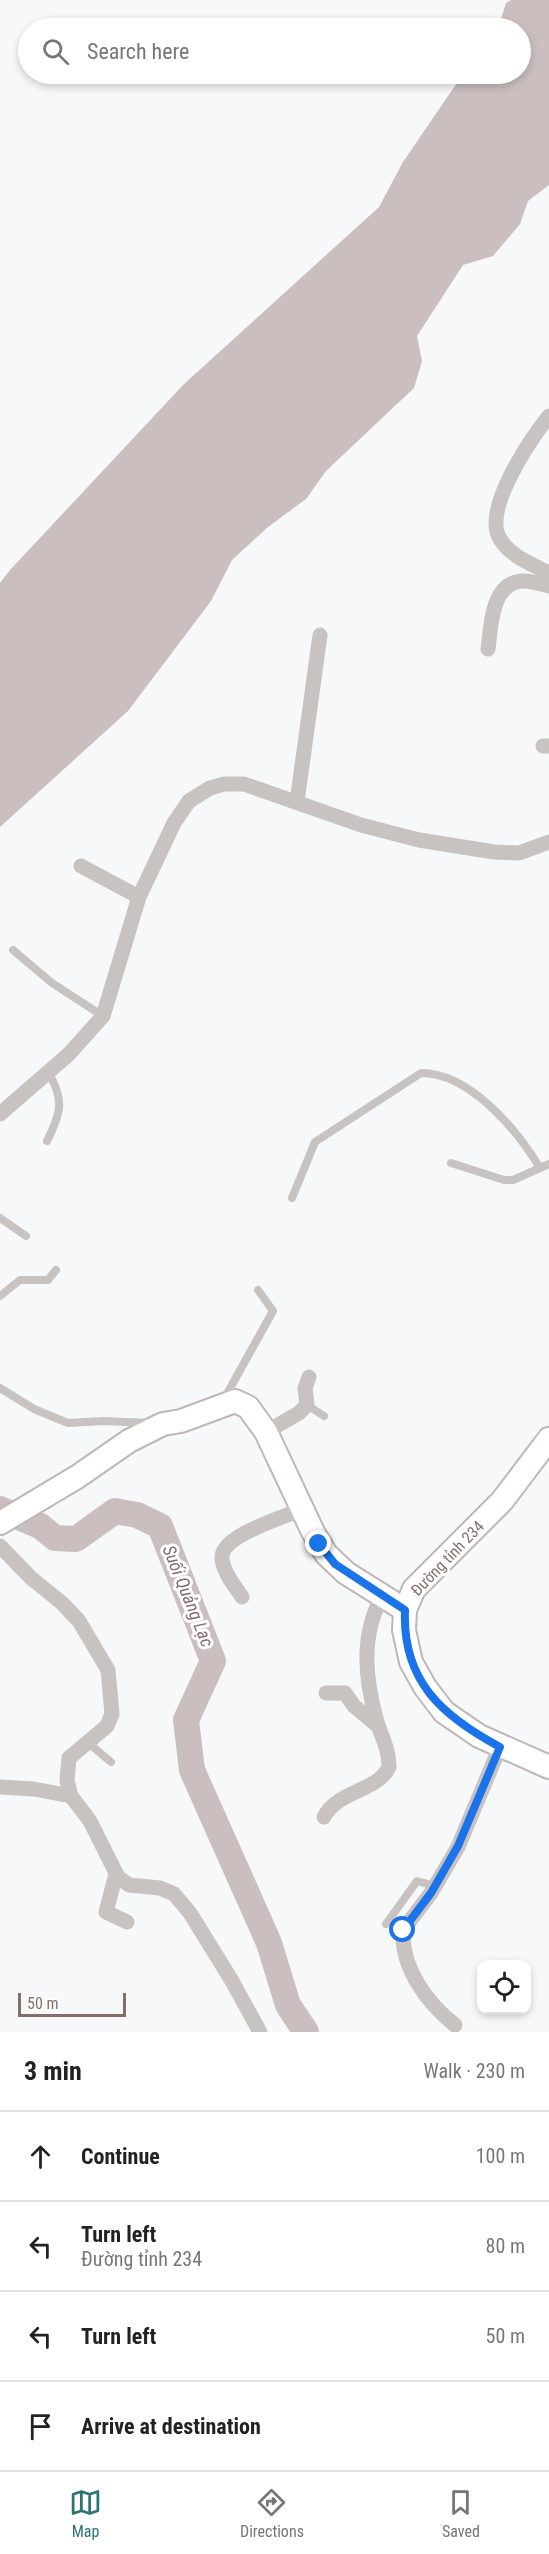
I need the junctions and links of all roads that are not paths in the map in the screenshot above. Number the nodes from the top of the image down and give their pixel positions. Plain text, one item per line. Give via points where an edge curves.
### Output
1 (549, 416) edge
2 (549, 573) edge
3 (549, 586) edge
4 (320, 635) dead end
5 (488, 649) dead end
6 (297, 802) junction
7 (549, 842) edge
8 (81, 866) dead end
9 (138, 897) junction
10 (13, 950) dead end
11 (104, 1016) junction
12 (48, 1071) junction
13 (0, 1114) edge
14 (47, 1141) dead end
15 (451, 1163) dead end
16 (549, 1164) edge
17 (540, 1168) junction
18 (292, 1198) dead end
19 (0, 1218) edge
20 (26, 1236) dead end
21 (56, 1270) dead end
22 (258, 1290) dead end
23 (0, 1296) edge
24 (309, 1377) dead end
25 (0, 1388) edge
26 (227, 1402) junction
27 (307, 1405) junction
28 (324, 1416) dead end
29 (163, 1424) junction
30 (266, 1432) junction
31 (549, 1439) edge
32 (303, 1509) junction
33 (0, 1523) edge
34 (0, 1546) edge
35 (383, 1595) junction
36 (242, 1597) dead end
37 (405, 1610) junction
38 (326, 1693) dead end
39 (378, 1726) junction
40 (86, 1741) junction
41 (500, 1747) junction
42 (111, 1762) dead end
43 (549, 1767) edge
44 (0, 1787) edge
45 (71, 1796) junction
46 (324, 1817) dead end
47 (116, 1874) junction
48 (435, 1887) junction
49 (127, 1922) dead end
50 (386, 1924) dead end
51 (455, 2025) dead end
52 (260, 2032) edge

1 - 2 street via 503,492 495,527 501,541 516,556
3 - 5 street via 521,581 505,589 495,606
4 - 6 street
6 - 7 street via 387,832 494,852 519,853
6 - 9 street via 244,784 224,784 189,801
8 - 9 street
9 - 11 street
10 - 11 lane via 52,983
11 - 12 street
12 - 13 street
12 - 14 lane via 58,1088 61,1106
15 - 17 lane via 504,1180
16 - 17 lane
17 - 18 lane via 508,1122 481,1099 440,1076 421,1073 315,1142
19 - 20 lane
21 - 23 lane via 48,1280 20,1280
22 - 26 lane via 273,1311 228,1392
24 - 27 street via 305,1388
25 - 29 lane via 34,1409 68,1423
26 - 29 street via 181,1421
26 - 30 street via 248,1407
27 - 28 lane
27 - 30 street
29 - 33 street via 129,1441
30 - 32 street
31 - 37 street, Đường tỉnh 234 via 502,1502 414,1589
32 - 35 street via 319,1544 335,1564
32 - 36 street via 225,1546 221,1557 225,1571
34 - 40 street via 79,1621 108,1670 112,1714 107,1726
35 - 37 street
35 - 39 street via 369,1624 366,1664
37 - 41 street, Đường tỉnh 234 via 408,1653 425,1687 454,1720
38 - 39 street via 345,1693
39 - 46 street via 389,1755 388,1771 339,1799
40 - 42 lane
40 - 45 street via 69,1758
41 - 43 street, Đường tỉnh 234
41 - 48 street via 458,1846
44 - 45 street via 34,1788
45 - 47 street via 90,1821
47 - 49 street via 106,1912
47 - 52 street via 129,1885 160,1888 174,1894 190,1913
48 - 50 lane via 417,1881
48 - 51 street via 403,1930 403,1940 415,1980

